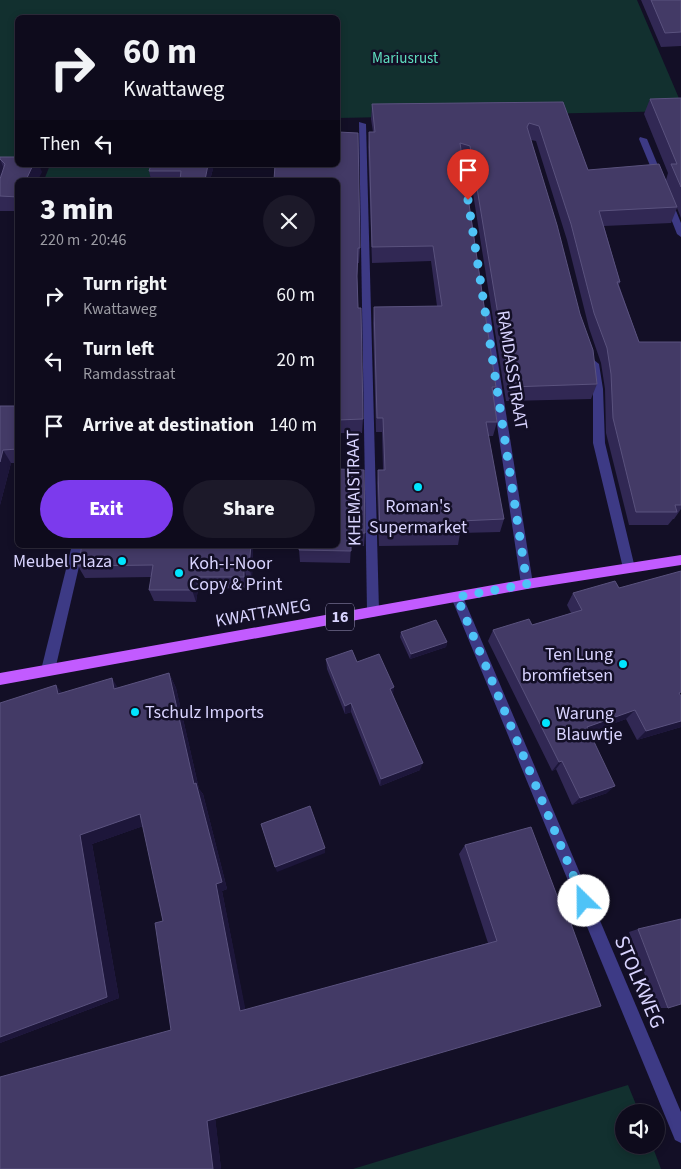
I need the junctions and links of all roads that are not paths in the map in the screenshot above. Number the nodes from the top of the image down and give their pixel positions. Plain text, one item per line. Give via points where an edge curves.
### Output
1 (362, 124) dead end
2 (643, 139) dead end
3 (681, 234) edge
4 (483, 300) edge
5 (591, 355) edge
6 (77, 548) edge
7 (681, 560) edge
8 (629, 568) junction
9 (527, 584) junction
10 (457, 597) junction
11 (373, 611) junction
12 (48, 670) junction
13 (0, 679) edge
14 (681, 1134) edge

1 - 11 street, KHEMAISTRAAT
2 - 3 street
4 - 9 street, RAMDASSTRAAT
5 - 8 street via 598,389 599,443
6 - 12 street
7 - 8 main road, KWATTAWEG / 16
8 - 9 main road, KWATTAWEG / 16
9 - 10 main road, KWATTAWEG / 16
10 - 11 main road, KWATTAWEG / 16
10 - 14 street, STOLKWEG
11 - 12 main road, KWATTAWEG / 16
12 - 13 main road, KWATTAWEG / 16

